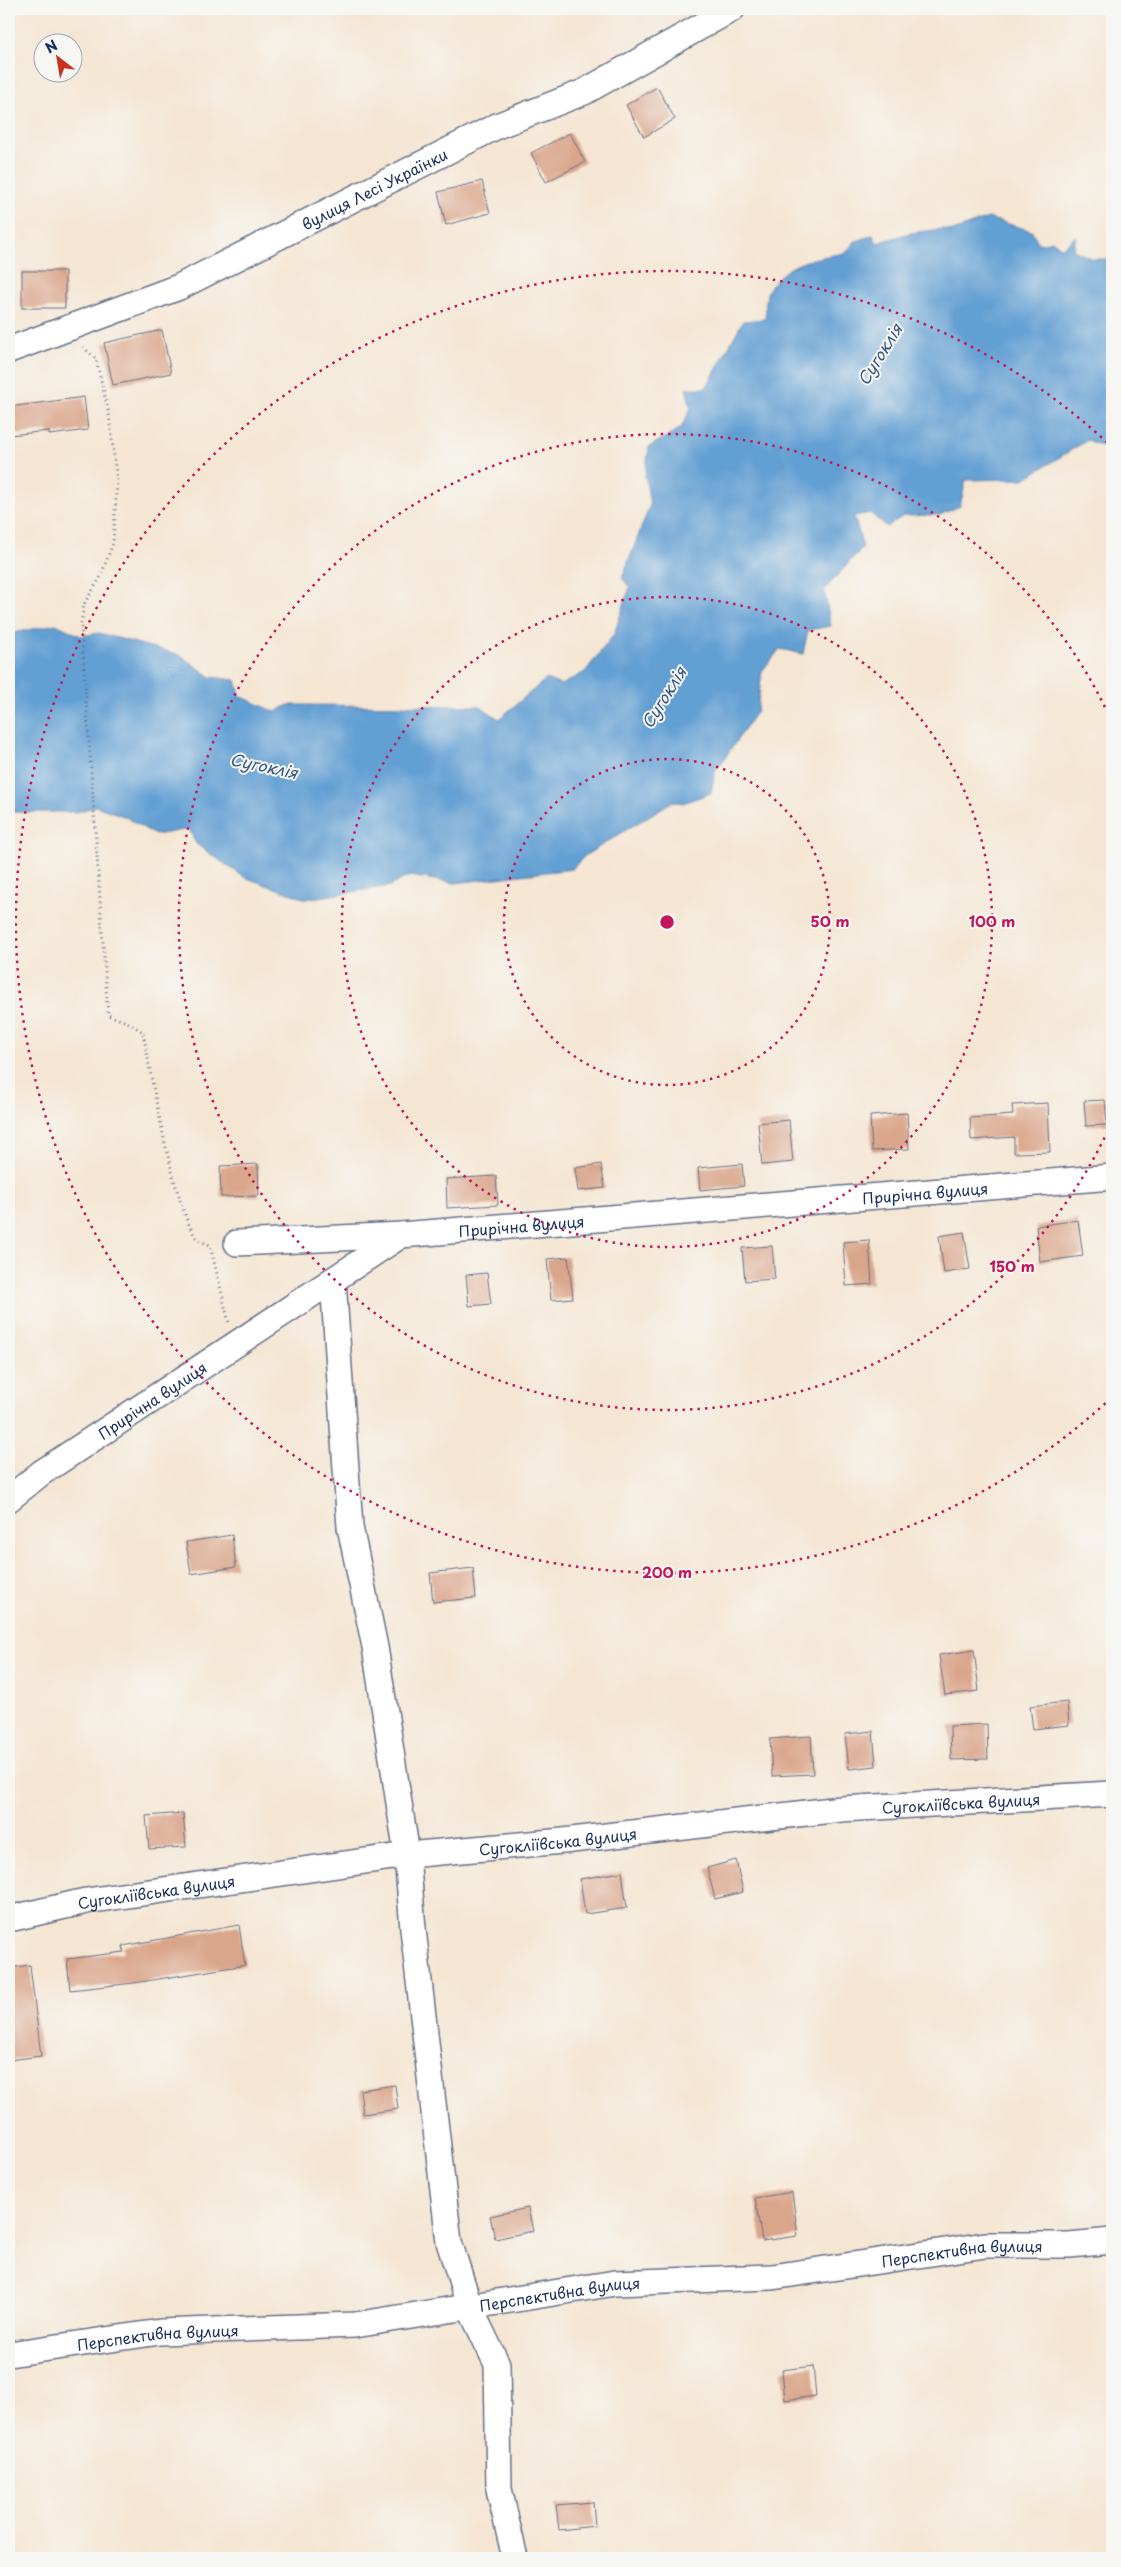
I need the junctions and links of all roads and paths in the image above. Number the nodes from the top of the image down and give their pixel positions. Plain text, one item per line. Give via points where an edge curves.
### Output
1 (732, 9) edge
2 (64, 328) junction
3 (9, 350) edge
4 (1112, 1178) edge
5 (401, 1235) junction
6 (236, 1243) dead end
7 (333, 1280) junction
8 (234, 1346) junction
9 (9, 1498) edge
10 (1112, 1794) edge
11 (407, 1856) junction
12 (9, 1919) edge
13 (1112, 2241) edge
14 (470, 2308) junction
15 (9, 2354) edge
16 (515, 2558) edge

1 - 2 street, вулиця Лесі Українки via 584,92 496,126 180,287
2 - 3 street, вулиця Лесі Українки
2 - 8 path via 96,359 109,414 117,482 113,542 100,578 84,604 81,625 108,1015 143,1032 163,1138 188,1223 198,1240 210,1245
4 - 5 street, Прирічна вулиця
5 - 6 street
5 - 7 street, Прирічна вулиця
7 - 8 street, Прирічна вулиця
7 - 11 street via 350,1527 375,1647
8 - 9 street, Прирічна вулиця via 41,1473
10 - 11 street, Сугокліївська вулиця via 841,1809
11 - 12 street, Сугокліївська вулиця via 86,1901
11 - 14 street via 449,2242
13 - 14 street, Перспективна вулиця via 1069,2245 985,2245 772,2277 615,2283
14 - 15 street, Перспективна вулиця via 355,2326 160,2332
14 - 16 street via 497,2364 499,2489

